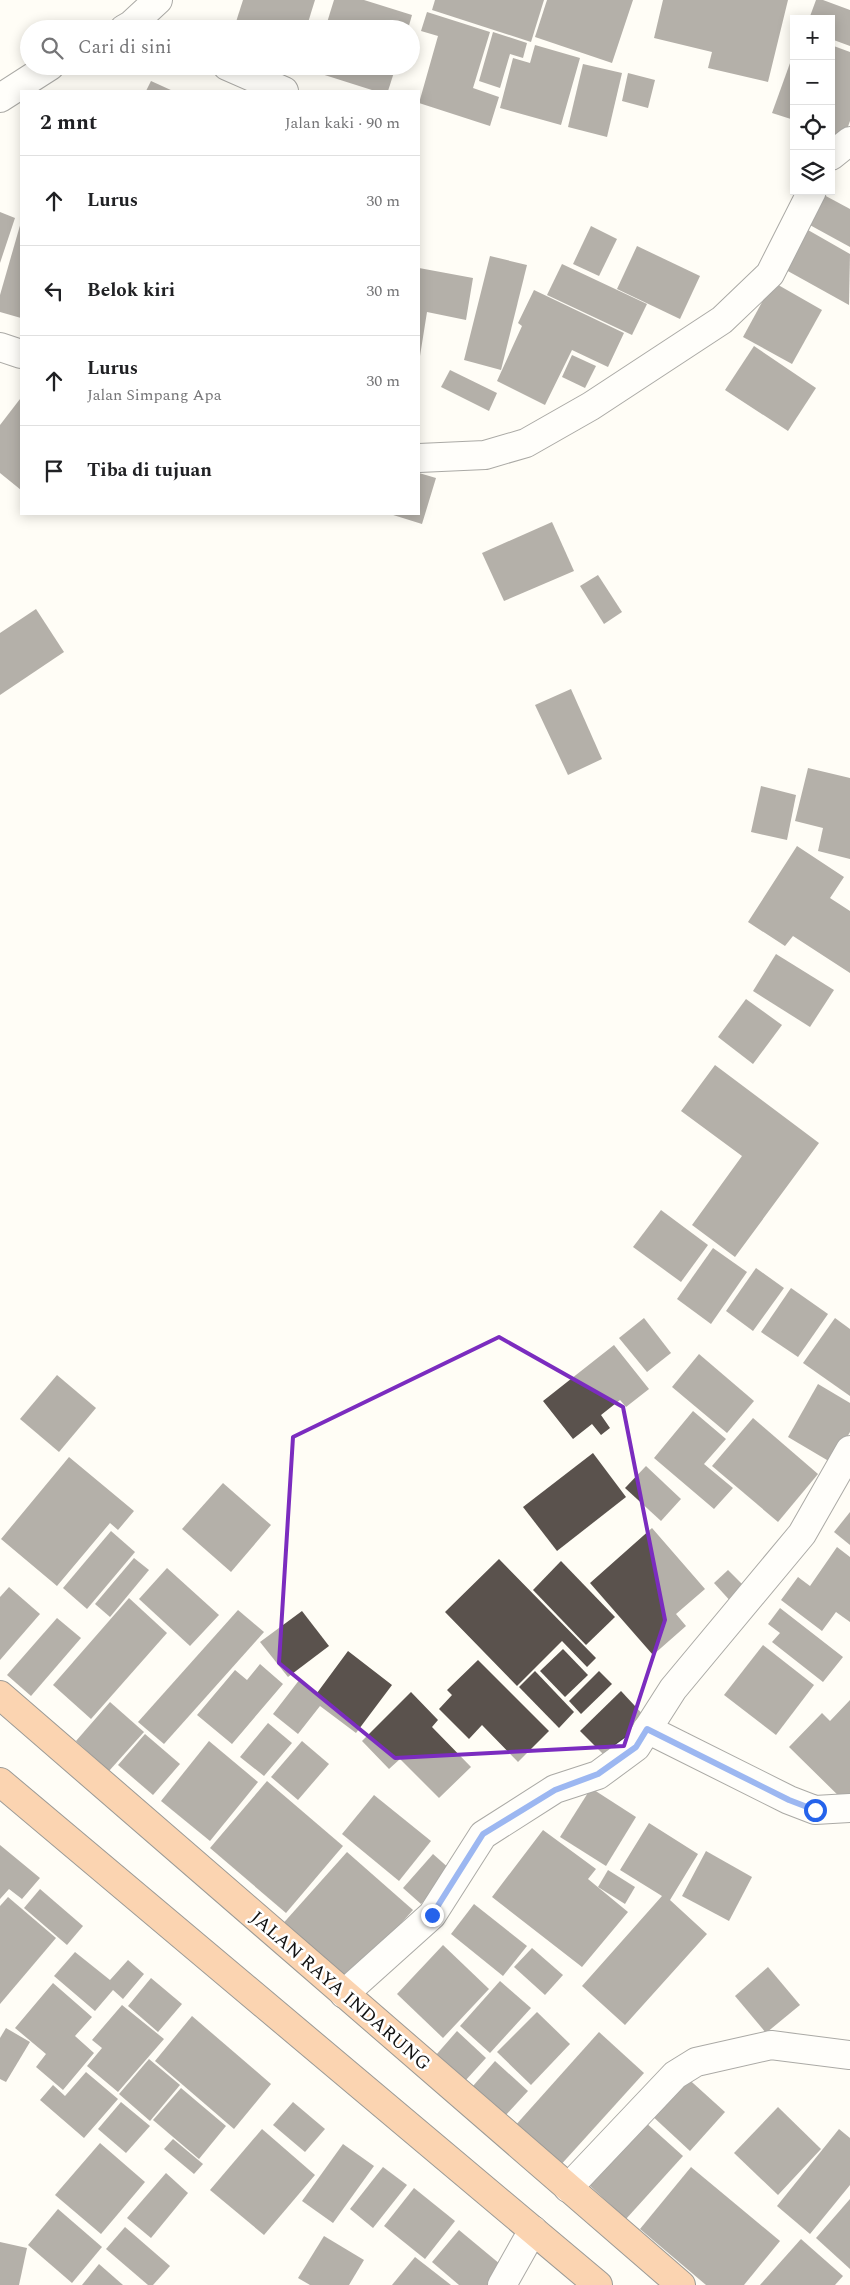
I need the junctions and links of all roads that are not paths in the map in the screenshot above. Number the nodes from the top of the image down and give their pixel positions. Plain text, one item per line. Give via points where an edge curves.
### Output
1 (158, 0) edge
2 (139, 20) edge
3 (36, 75) edge
4 (248, 75) edge
5 (282, 90) edge
6 (0, 98) edge
7 (850, 141) edge
8 (835, 153) edge
9 (810, 195) edge
10 (0, 347) edge
11 (20, 354) edge
12 (420, 458) edge
13 (850, 1450) edge
14 (0, 1695) edge
15 (647, 1729) junction
16 (0, 1782) edge
17 (850, 1808) edge
18 (344, 1994) junction
19 (850, 2055) edge
20 (568, 2188) junction
21 (533, 2230) junction
22 (502, 2285) edge
23 (598, 2285) edge
24 (681, 2285) edge

1 - 2 street
3 - 6 street
4 - 5 street
7 - 8 street
9 - 12 street via 770,274 722,320 591,406 526,443 485,455
10 - 11 street
13 - 15 street via 802,1534 673,1689
14 - 18 highway, JALAN RAYA INDARUNG
15 - 17 street via 789,1800 815,1810
15 - 18 street via 636,1747 617,1762 598,1774 555,1790 483,1834 432,1915
16 - 21 highway
18 - 20 highway, JALAN RAYA INDARUNG
19 - 20 street via 771,2046 696,2062 675,2075
20 - 24 highway, JALAN RAYA INDARUNG
21 - 22 street
21 - 23 highway

